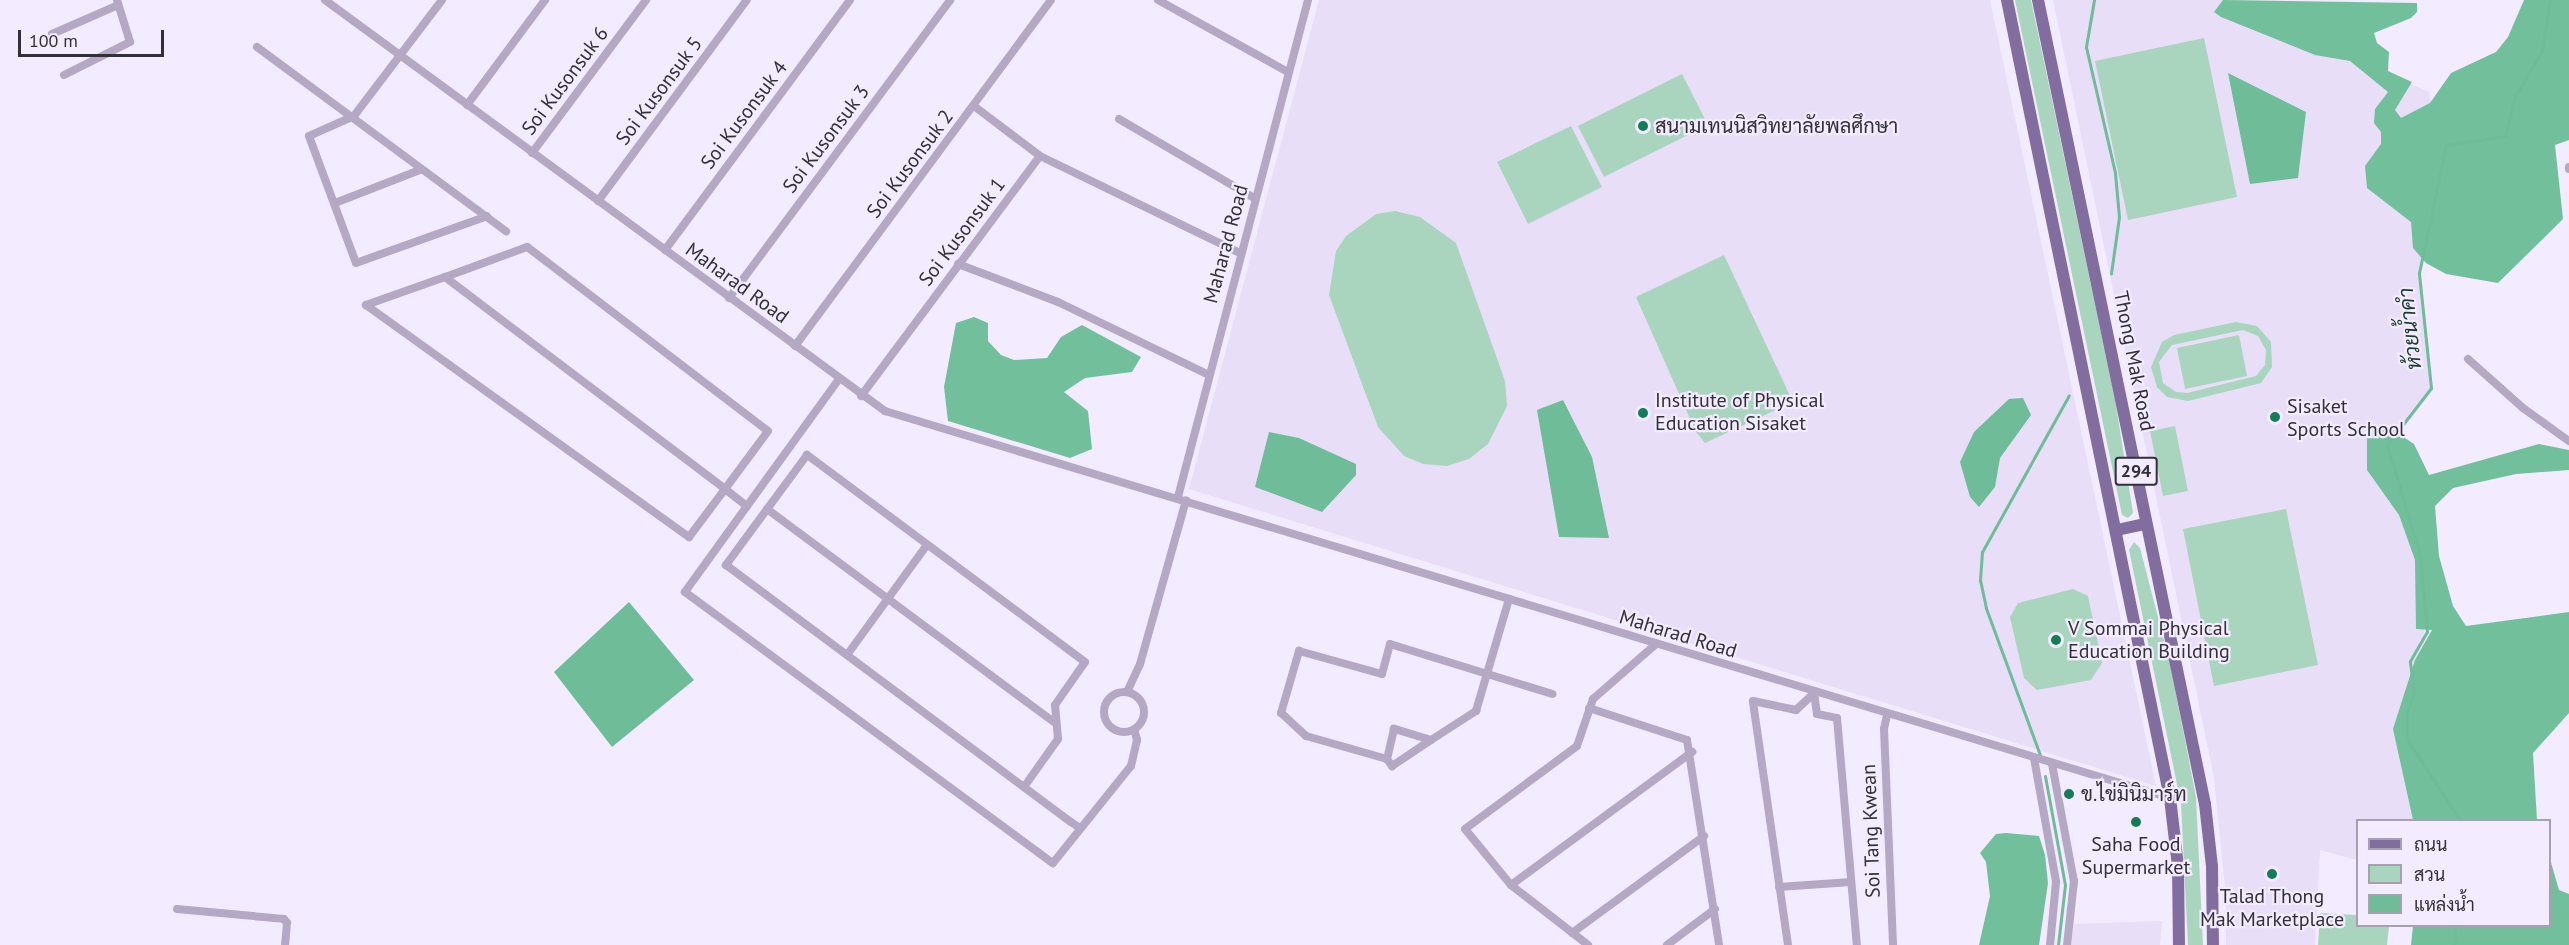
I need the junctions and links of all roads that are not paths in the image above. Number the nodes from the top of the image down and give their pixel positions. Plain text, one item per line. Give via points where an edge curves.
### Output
1 (325, 0) edge
2 (442, 0) edge
3 (545, 0) edge
4 (646, 0) edge
5 (747, 0) edge
6 (850, 0) edge
7 (950, 0) edge
8 (1051, 0) edge
9 (1158, 0) edge
10 (1308, 0) edge
11 (2007, 0) edge
12 (2038, 0) edge
13 (118, 2) edge
14 (337, 3) edge
15 (52, 34) dead end
16 (257, 47) dead end
17 (401, 56) junction
18 (1288, 72) junction
19 (64, 75) dead end
20 (467, 105) junction
21 (974, 106) junction
22 (354, 116) junction
23 (1119, 119) dead end
24 (532, 153) junction
25 (1040, 156) junction
26 (422, 169) junction
27 (1254, 198) junction
28 (598, 201) junction
29 (335, 203) junction
30 (487, 216) junction
31 (506, 231) dead end
32 (665, 250) junction
33 (1240, 253) junction
34 (958, 264) junction
35 (445, 277) junction
36 (729, 298) junction
37 (795, 346) junction
38 (2468, 359) dead end
39 (1209, 375) junction
40 (839, 379) junction
41 (861, 396) junction
42 (2569, 441) edge
43 (725, 489) junction
44 (1178, 497) junction
45 (1186, 500) junction
46 (747, 506) junction
47 (767, 509) junction
48 (2145, 524) junction
49 (2117, 530) junction
50 (927, 545) junction
51 (888, 599) junction
52 (1509, 599) junction
53 (1656, 644) junction
54 (848, 655) junction
55 (1487, 675) junction
56 (1127, 692) junction
57 (1814, 693) junction
58 (1553, 694) dead end
59 (1589, 708) junction
60 (1887, 715) junction
61 (1056, 724) junction
62 (1134, 729) junction
63 (1431, 740) junction
64 (1692, 752) junction
65 (2034, 758) junction
66 (1387, 759) junction
67 (2052, 764) junction
68 (1024, 787) junction
69 (2170, 798) junction
70 (1080, 828) junction
71 (1704, 836) junction
72 (1851, 882) junction
73 (1511, 885) junction
74 (1779, 887) junction
75 (177, 909) dead end
76 (1715, 909) junction
77 (1572, 933) junction
78 (285, 945) edge
79 (1588, 945) edge
80 (1667, 945) edge
81 (1719, 945) edge
82 (1788, 945) edge
83 (1857, 945) edge
84 (1893, 945) edge
85 (2050, 945) edge
86 (2067, 945) edge
87 (2179, 945) edge
88 (2213, 945) edge

1 - 14 street, Maharad Road
2 - 17 street
3 - 20 street
4 - 24 street, Soi Kusonsuk 6
5 - 28 street, Soi Kusonsuk 5
6 - 32 street, Soi Kusonsuk 4
7 - 36 street, Soi Kusonsuk 3
8 - 21 street, Soi Kusonsuk 2
9 - 18 street
10 - 18 street, Maharad Road
11 - 49 main road, 294
12 - 48 main road, Thong Mak Road / 294 via 2109,328
13 - 15 street
13 - 19 street via 130,42
14 - 17 street, Maharad Road
16 - 22 street
17 - 20 street, Maharad Road
17 - 22 street
18 - 27 street, Maharad Road
20 - 24 street, Maharad Road
21 - 25 street
21 - 37 street, Soi Kusonsuk 2
22 - 26 street
22 - 29 street via 309,136
23 - 27 street
24 - 28 street, Maharad Road
25 - 33 street
25 - 34 street, Soi Kusonsuk 1
26 - 29 street
26 - 30 street
27 - 33 street, Maharad Road
28 - 32 street, Maharad Road
29 - 30 street via 356,263
30 - 31 street
32 - 36 street, Maharad Road
33 - 39 street, Maharad Road
34 - 39 street via 1058,302
34 - 41 street, Soi Kusonsuk 1
35 - 43 street
35 - 43 street via 527,247 768,431
35 - 43 street via 366,305 689,537
36 - 37 street, Maharad Road
37 - 40 street, Maharad Road
38 - 42 street via 2523,408
39 - 44 street, Maharad Road
40 - 41 street, Maharad Road
40 - 46 street
41 - 44 street, Maharad Road via 885,411 1030,458
43 - 46 street
44 - 45 street, Maharad Road
45 - 52 street, Maharad Road
45 - 56 street via 1140,664
46 - 70 street via 685,592 1053,862
47 - 50 street via 807,455
47 - 51 street
47 - 54 street via 726,565
48 - 49 main road
48 - 88 main road, Thong Mak Road / 294 via 2205,804 2212,866
49 - 69 main road, 294
50 - 51 street
50 - 61 street via 1085,662 1055,705
51 - 54 street
51 - 61 street
52 - 53 street, Maharad Road
52 - 55 street
53 - 57 street, Maharad Road
53 - 59 street via 1593,699
54 - 68 street
55 - 58 street
55 - 63 street via 1476,711
55 - 66 street via 1390,645 1382,674 1299,651 1281,713 1306,736
56 - 62 street via 1143,708 1143,716
56 - 62 street via 1109,698 1104,716 1115,730
57 - 60 street, Maharad Road
57 - 72 street via 1816,714 1837,718
57 - 74 street via 1797,710 1753,700
59 - 64 street via 1687,740
59 - 73 street via 1577,746 1465,829
60 - 65 street, Maharad Road
60 - 84 street, Soi Tang Kwean via 1884,729
61 - 68 street via 1058,739
62 - 70 street via 1137,740 1131,766
63 - 66 street via 1392,766
63 - 66 street via 1394,729
64 - 71 street
64 - 73 street
65 - 67 street, Maharad Road
65 - 85 street via 2056,882
67 - 69 street, Maharad Road
67 - 86 street via 2074,881
68 - 70 street
69 - 87 main road, 294 via 2178,866
71 - 76 street
71 - 77 street
72 - 74 street
72 - 83 street
73 - 77 street
74 - 82 street
75 - 78 street via 284,919
76 - 80 street
76 - 81 street
77 - 79 street

